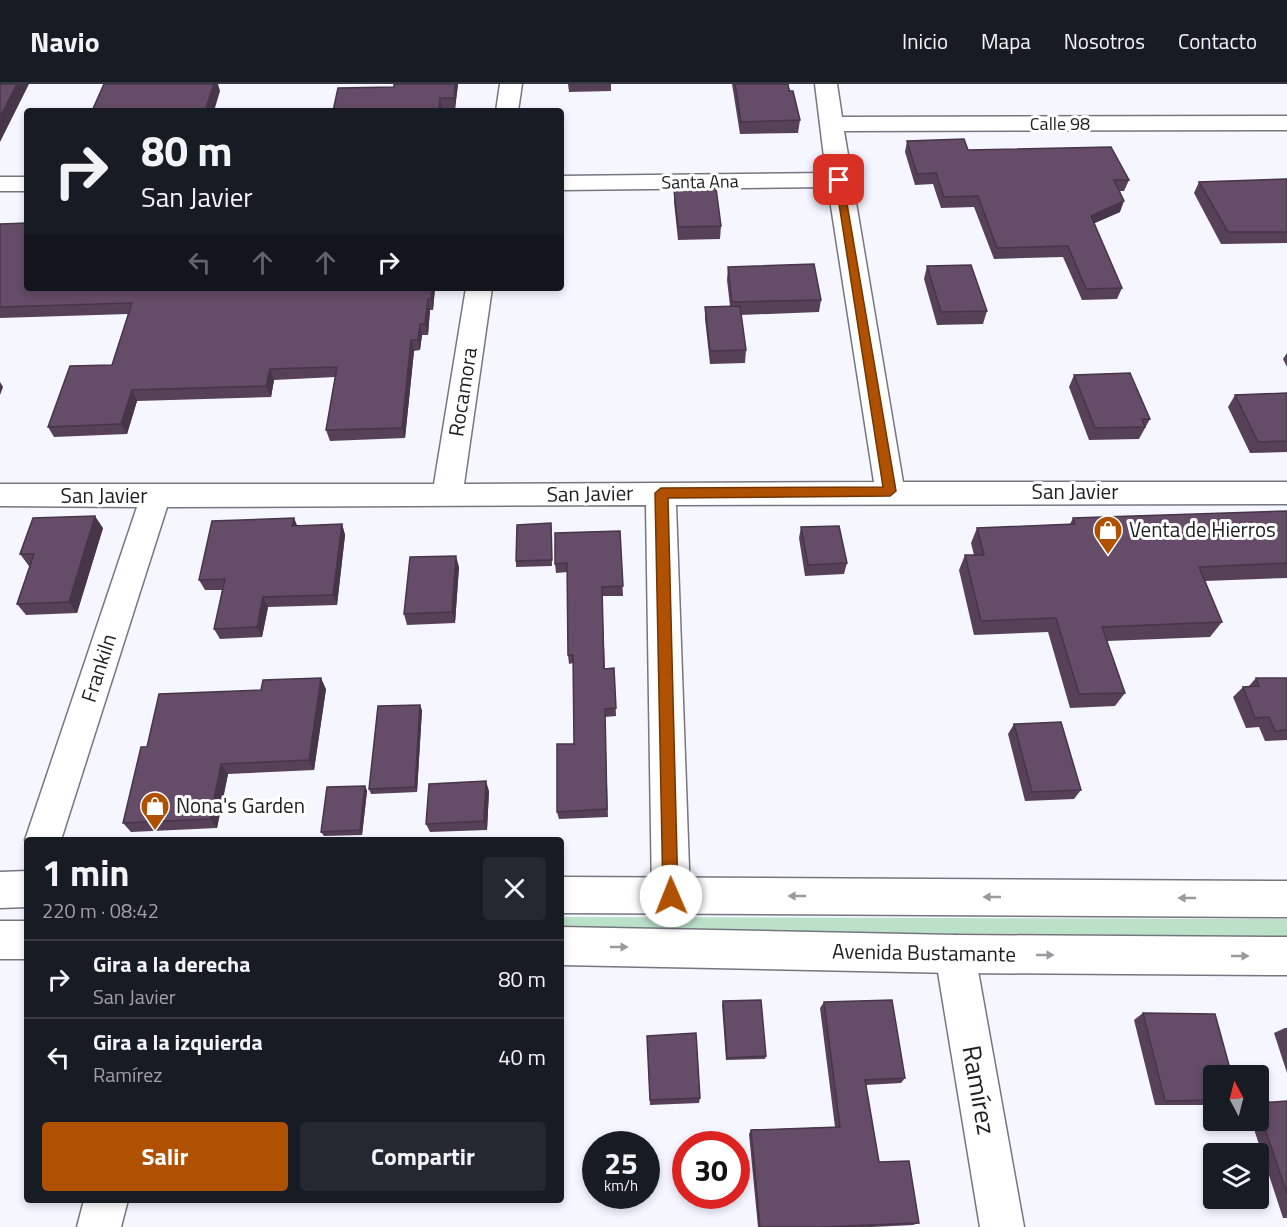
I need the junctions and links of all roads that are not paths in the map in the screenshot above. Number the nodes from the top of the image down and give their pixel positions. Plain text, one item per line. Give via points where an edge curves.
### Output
1 (511, 84) edge
2 (826, 84) edge
3 (507, 108) edge
4 (1287, 123) edge
5 (833, 124) junction
6 (839, 180) junction
7 (0, 183) edge
8 (564, 183) edge
9 (24, 184) edge
10 (479, 291) edge
11 (890, 491) junction
12 (661, 493) junction
13 (1287, 493) edge
14 (0, 495) edge
15 (447, 495) junction
16 (155, 496) junction
17 (44, 837) edge
18 (24, 889) edge
19 (0, 890) edge
20 (564, 895) edge
21 (671, 896) junction
22 (1287, 899) edge
23 (0, 940) edge
24 (24, 940) edge
25 (564, 946) edge
26 (955, 954) junction
27 (1287, 956) edge
28 (105, 1203) edge
29 (99, 1227) edge
30 (1002, 1227) edge

1 - 3 street
2 - 5 street
4 - 5 street, Calle 98
5 - 6 street
6 - 8 street, Santa Ana
6 - 11 street
7 - 9 street
10 - 15 street, Rocamora
11 - 12 street, San Javier
11 - 13 street, San Javier
12 - 15 street, San Javier
12 - 21 street
14 - 16 street, San Javier
15 - 16 street, San Javier
16 - 17 street, Frankiln
18 - 19 street
20 - 21 street
22 -> 21 street
23 - 24 street
25 -> 26 street, Avenida Bustamante
26 -> 27 street, Avenida Bustamante
26 - 30 street, Ramírez
28 - 29 street

